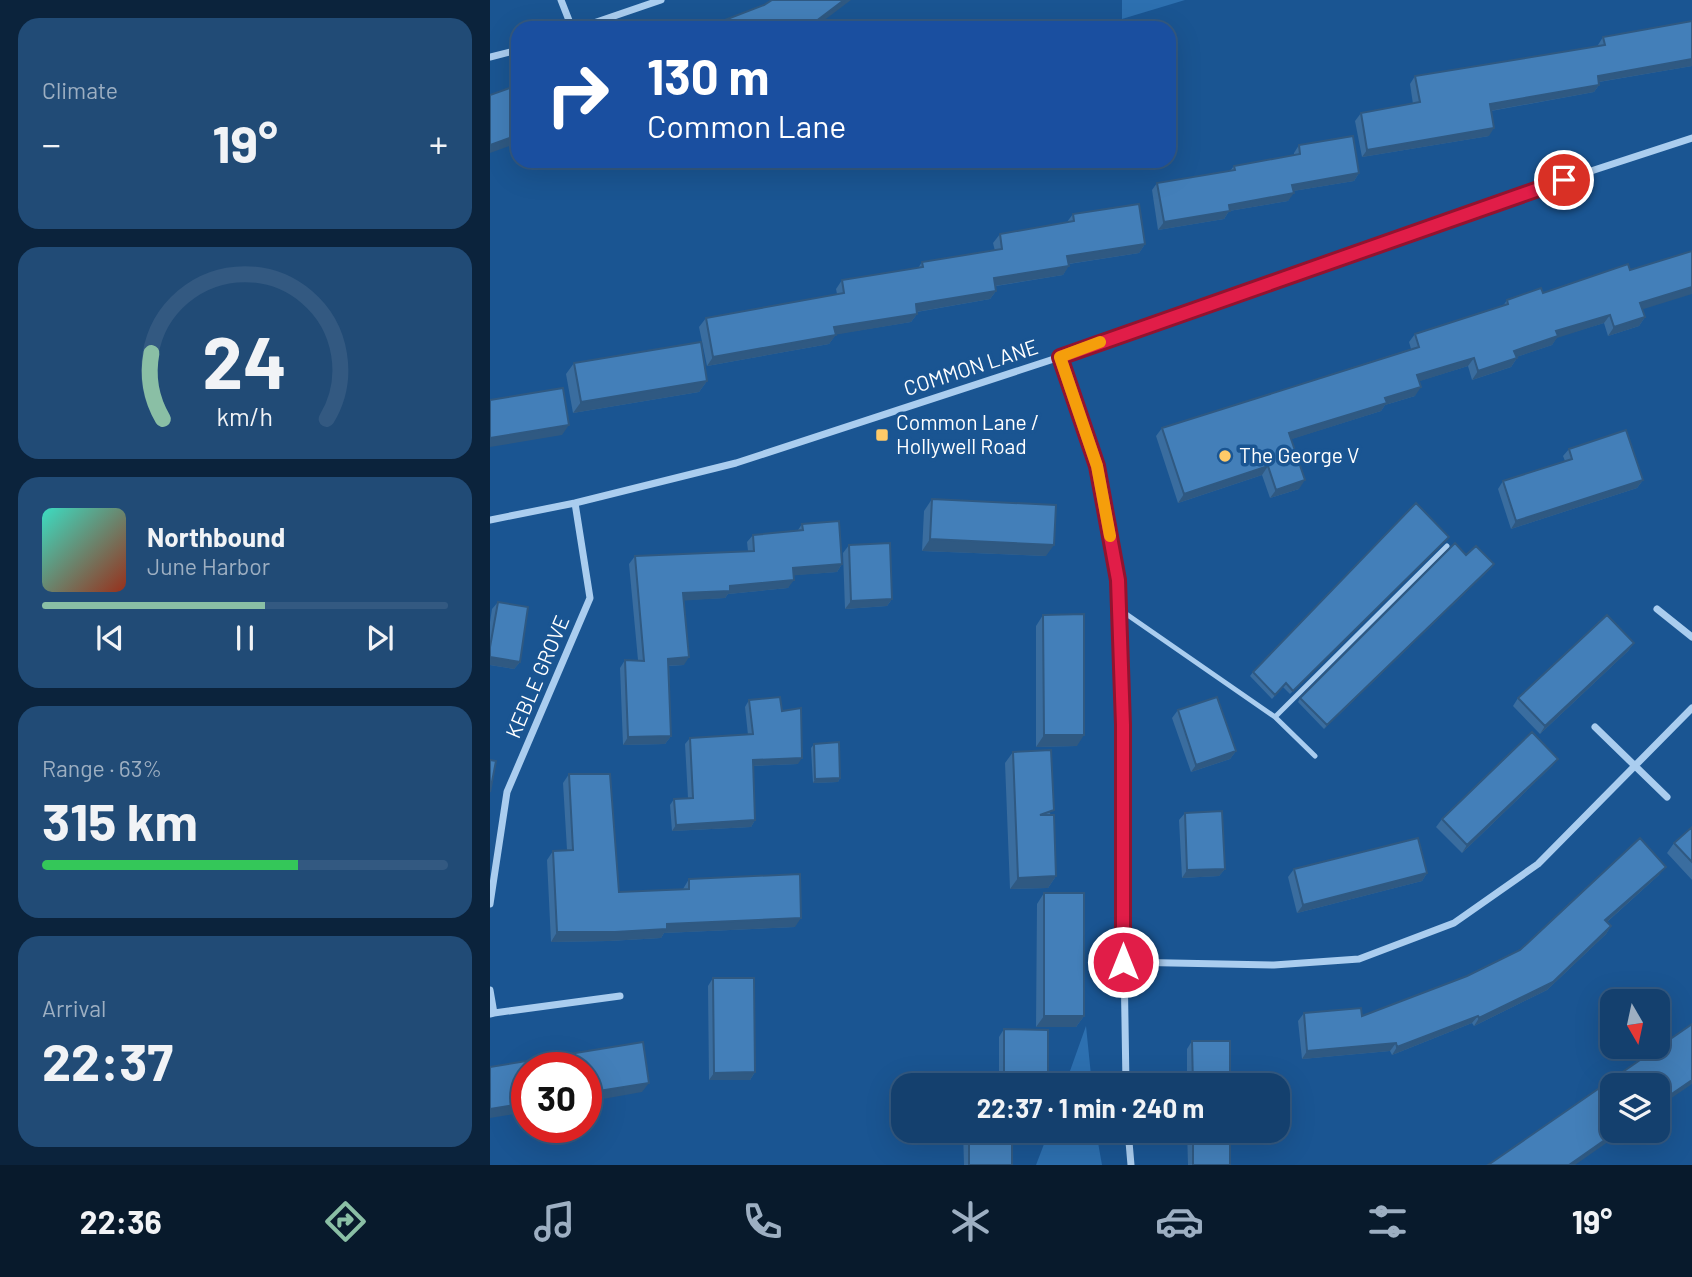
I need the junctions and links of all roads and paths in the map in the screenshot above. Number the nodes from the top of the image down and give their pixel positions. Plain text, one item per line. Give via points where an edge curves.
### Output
1 (561, 0) edge
2 (661, 0) edge
3 (569, 21) edge
4 (600, 21) edge
5 (511, 52) edge
6 (490, 57) edge
7 (1692, 138) edge
8 (1060, 357) junction
9 (575, 503) junction
10 (490, 520) edge
11 (1447, 547) edge
12 (1119, 609) junction
13 (1657, 609) dead end
14 (1692, 637) edge
15 (1692, 708) edge
16 (1275, 716) junction
17 (1595, 727) dead end
18 (1315, 756) dead end
19 (1634, 767) junction
20 (1667, 797) dead end
21 (490, 904) edge
22 (1123, 962) junction
23 (490, 990) edge
24 (620, 996) dead end
25 (492, 1013) edge
26 (1126, 1073) edge
27 (1129, 1143) edge
28 (1131, 1165) edge

1 - 3 street
2 - 4 street
5 - 6 street
7 - 8 street, COMMON LANE via 1487,205
8 - 9 street, COMMON LANE via 736,463
8 - 12 street via 1097,466
9 - 10 street, COMMON LANE
9 - 21 street, KEBLE GROVE via 590,598 507,792
11 - 16 lane
12 - 16 lane
12 - 22 street
13 - 14 street
15 - 19 street
16 - 18 lane
17 - 19 street
19 - 20 street
19 - 22 street via 1538,864 1454,923 1359,958 1274,965
22 - 26 street
23 - 25 street
24 - 25 street
27 - 28 street

